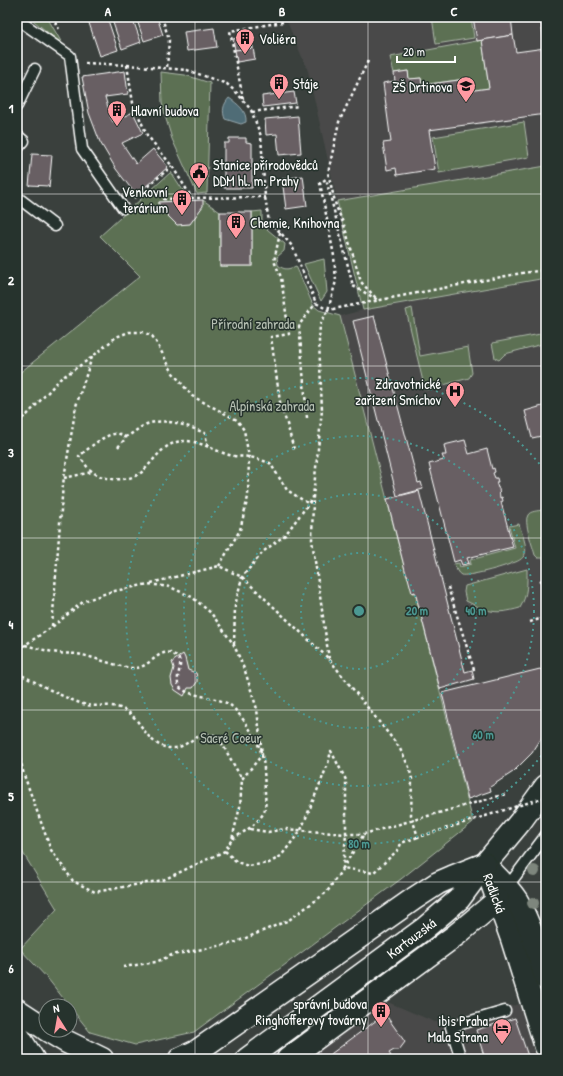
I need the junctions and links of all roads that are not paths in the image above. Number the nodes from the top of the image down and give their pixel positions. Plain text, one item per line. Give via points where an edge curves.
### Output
1 (17, 19) edge
2 (35, 69) dead end
3 (17, 106) edge
4 (17, 135) edge
5 (17, 149) edge
6 (17, 196) edge
7 (123, 208) dead end
8 (55, 226) dead end
9 (546, 786) edge
10 (546, 835) edge
11 (485, 864) junction
12 (502, 894) junction
13 (546, 979) edge
14 (17, 1010) edge
15 (505, 1011) dead end
16 (38, 1024) edge
17 (17, 1034) edge
18 (60, 1038) edge
19 (546, 1047) edge
20 (459, 1058) edge
21 (33, 1059) edge
22 (102, 1059) edge
23 (180, 1059) edge
24 (247, 1059) edge
25 (288, 1059) edge

1 - 7 lane via 70,56 82,149
2 - 3 lane
4 - 5 lane via 24,141
6 - 8 lane
9 - 11 main road, Kartouzská
10 - 12 lane
11 - 12 main road, Radlická
11 - 23 main road via 438,883 197,1051
11 - 24 main road, Kartouzská via 459,899 431,923
12 - 13 main road, Radlická via 517,901 526,918
12 - 19 main road, Radlická via 512,939
12 - 25 main road via 456,935
14 - 16 main road
15 - 20 lane via 451,1027
17 - 21 main road
18 - 22 main road

